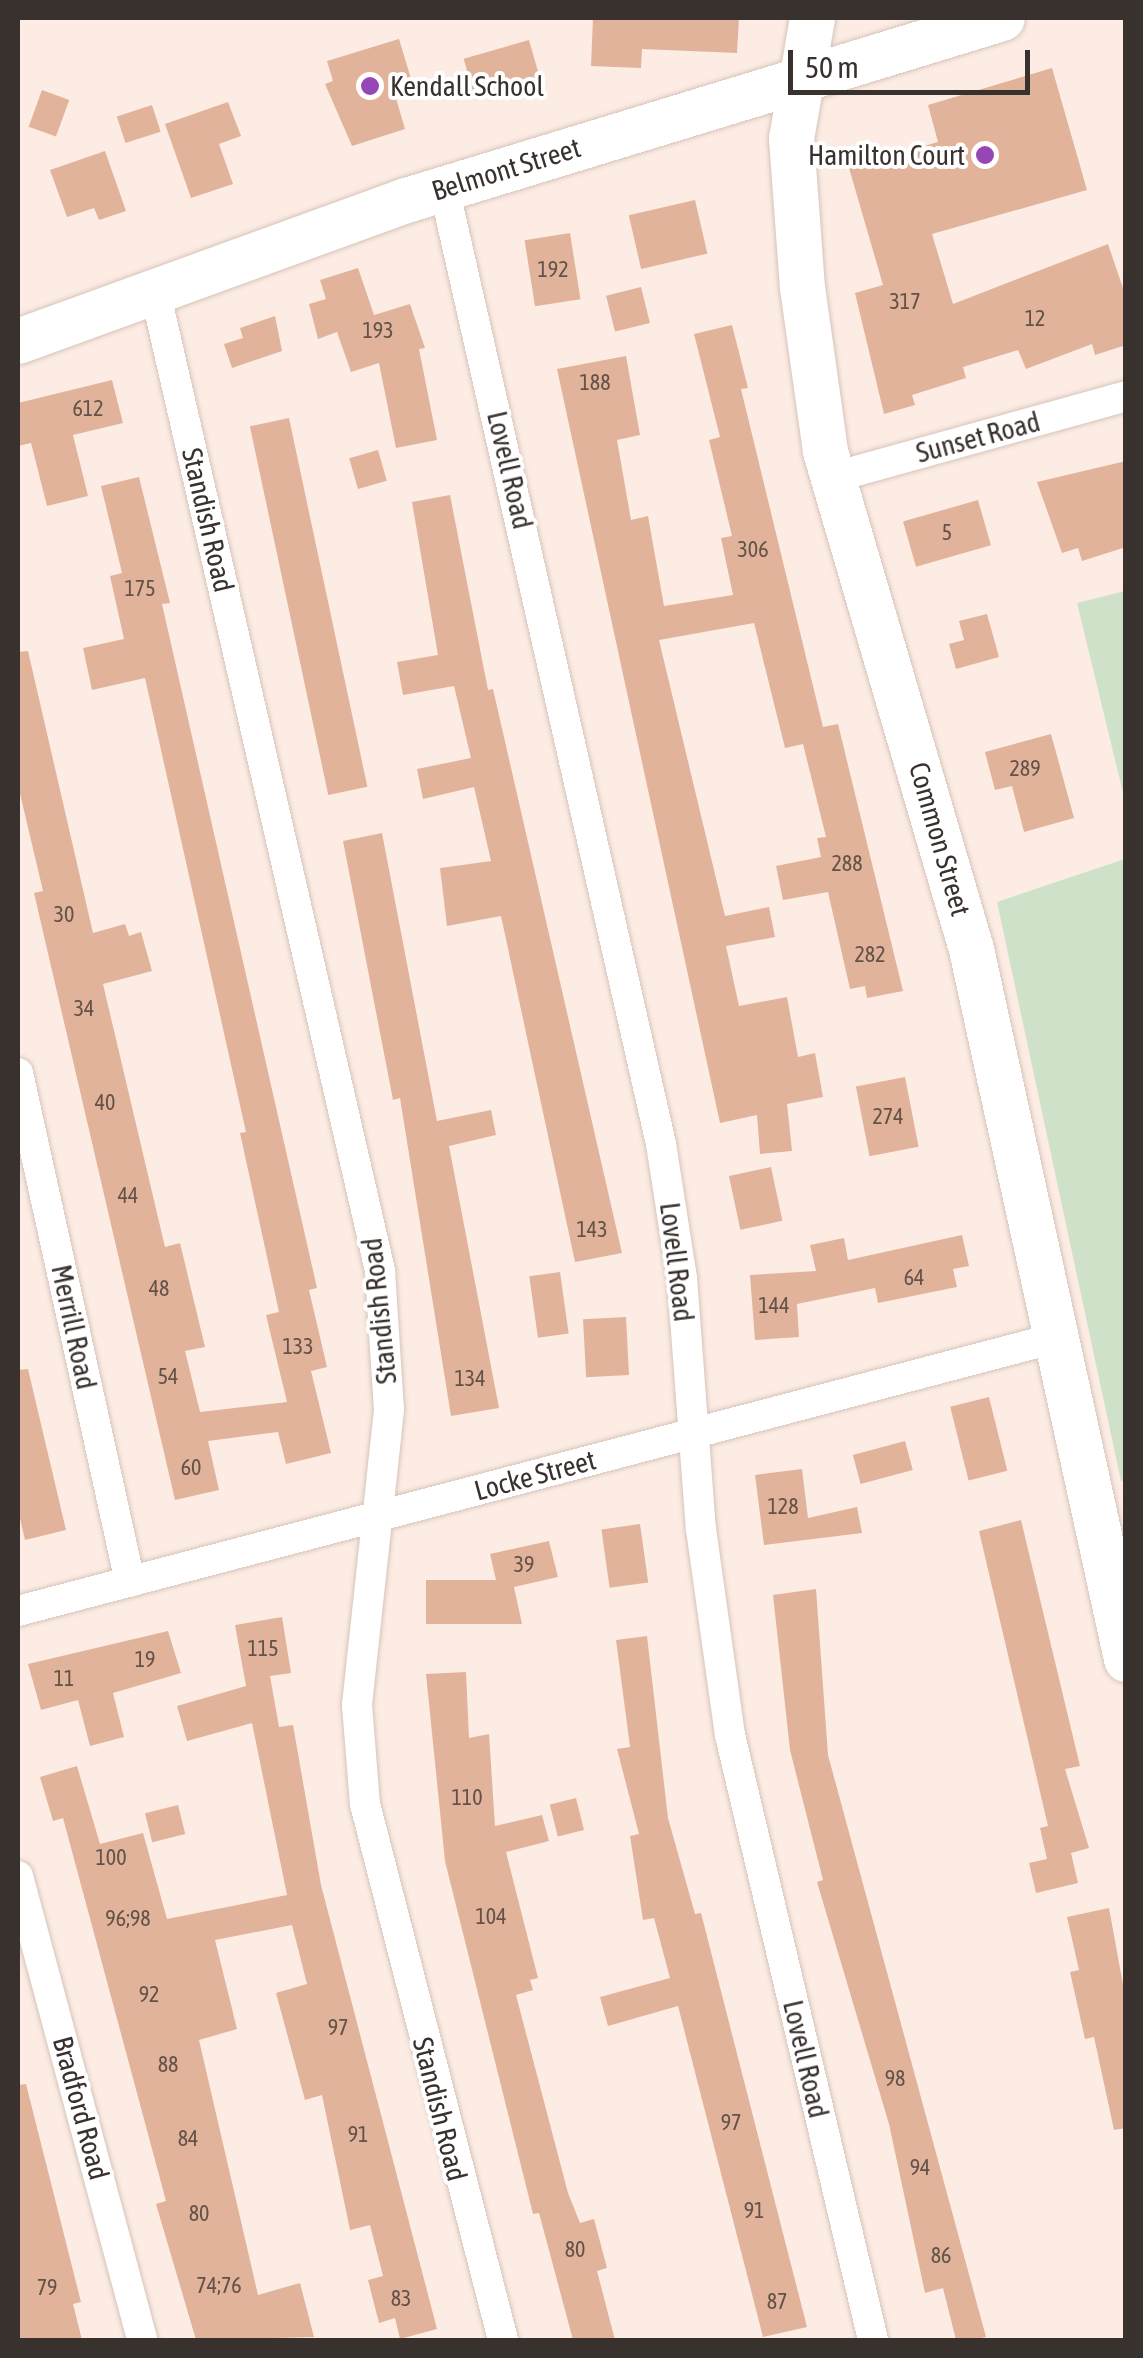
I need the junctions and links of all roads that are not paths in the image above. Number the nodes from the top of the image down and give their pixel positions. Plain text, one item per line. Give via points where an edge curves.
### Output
1 (812, 18) edge
2 (1002, 18) edge
3 (800, 77) junction
4 (444, 188) junction
5 (154, 287) junction
6 (18, 341) edge
7 (1126, 396) edge
8 (831, 478) junction
9 (18, 1073) edge
10 (1052, 1339) junction
11 (698, 1433) junction
12 (381, 1516) junction
13 (130, 1582) junction
14 (18, 1611) edge
15 (1126, 1660) edge
16 (18, 1876) edge
17 (27, 1936) edge
18 (142, 2340) edge
19 (502, 2340) edge
20 (873, 2340) edge

1 - 3 main road, Common Street
2 - 3 main road, Belmont Street
3 - 4 main road, Belmont Street
3 - 8 main road, Common Street via 791,138 798,249
4 - 5 main road, Belmont Street
4 - 11 street, Lovell Road via 661,1144
5 - 6 main road, Belmont Street
5 - 12 street, Standish Road via 380,1271 389,1410
7 - 8 street, Sunset Road
8 - 10 main road, Common Street via 955,888
9 - 13 street, Merrill Road
10 - 11 street, Locke Street
10 - 15 main road, Common Street
11 - 12 street, Locke Street
11 - 20 street, Lovell Road via 701,1530 730,1734
12 - 13 street, Locke Street
12 - 19 street, Standish Road via 357,1705 365,1804
13 - 14 street, Locke Street
16 - 17 street, Bradford Road
17 - 18 street, Bradford Road

